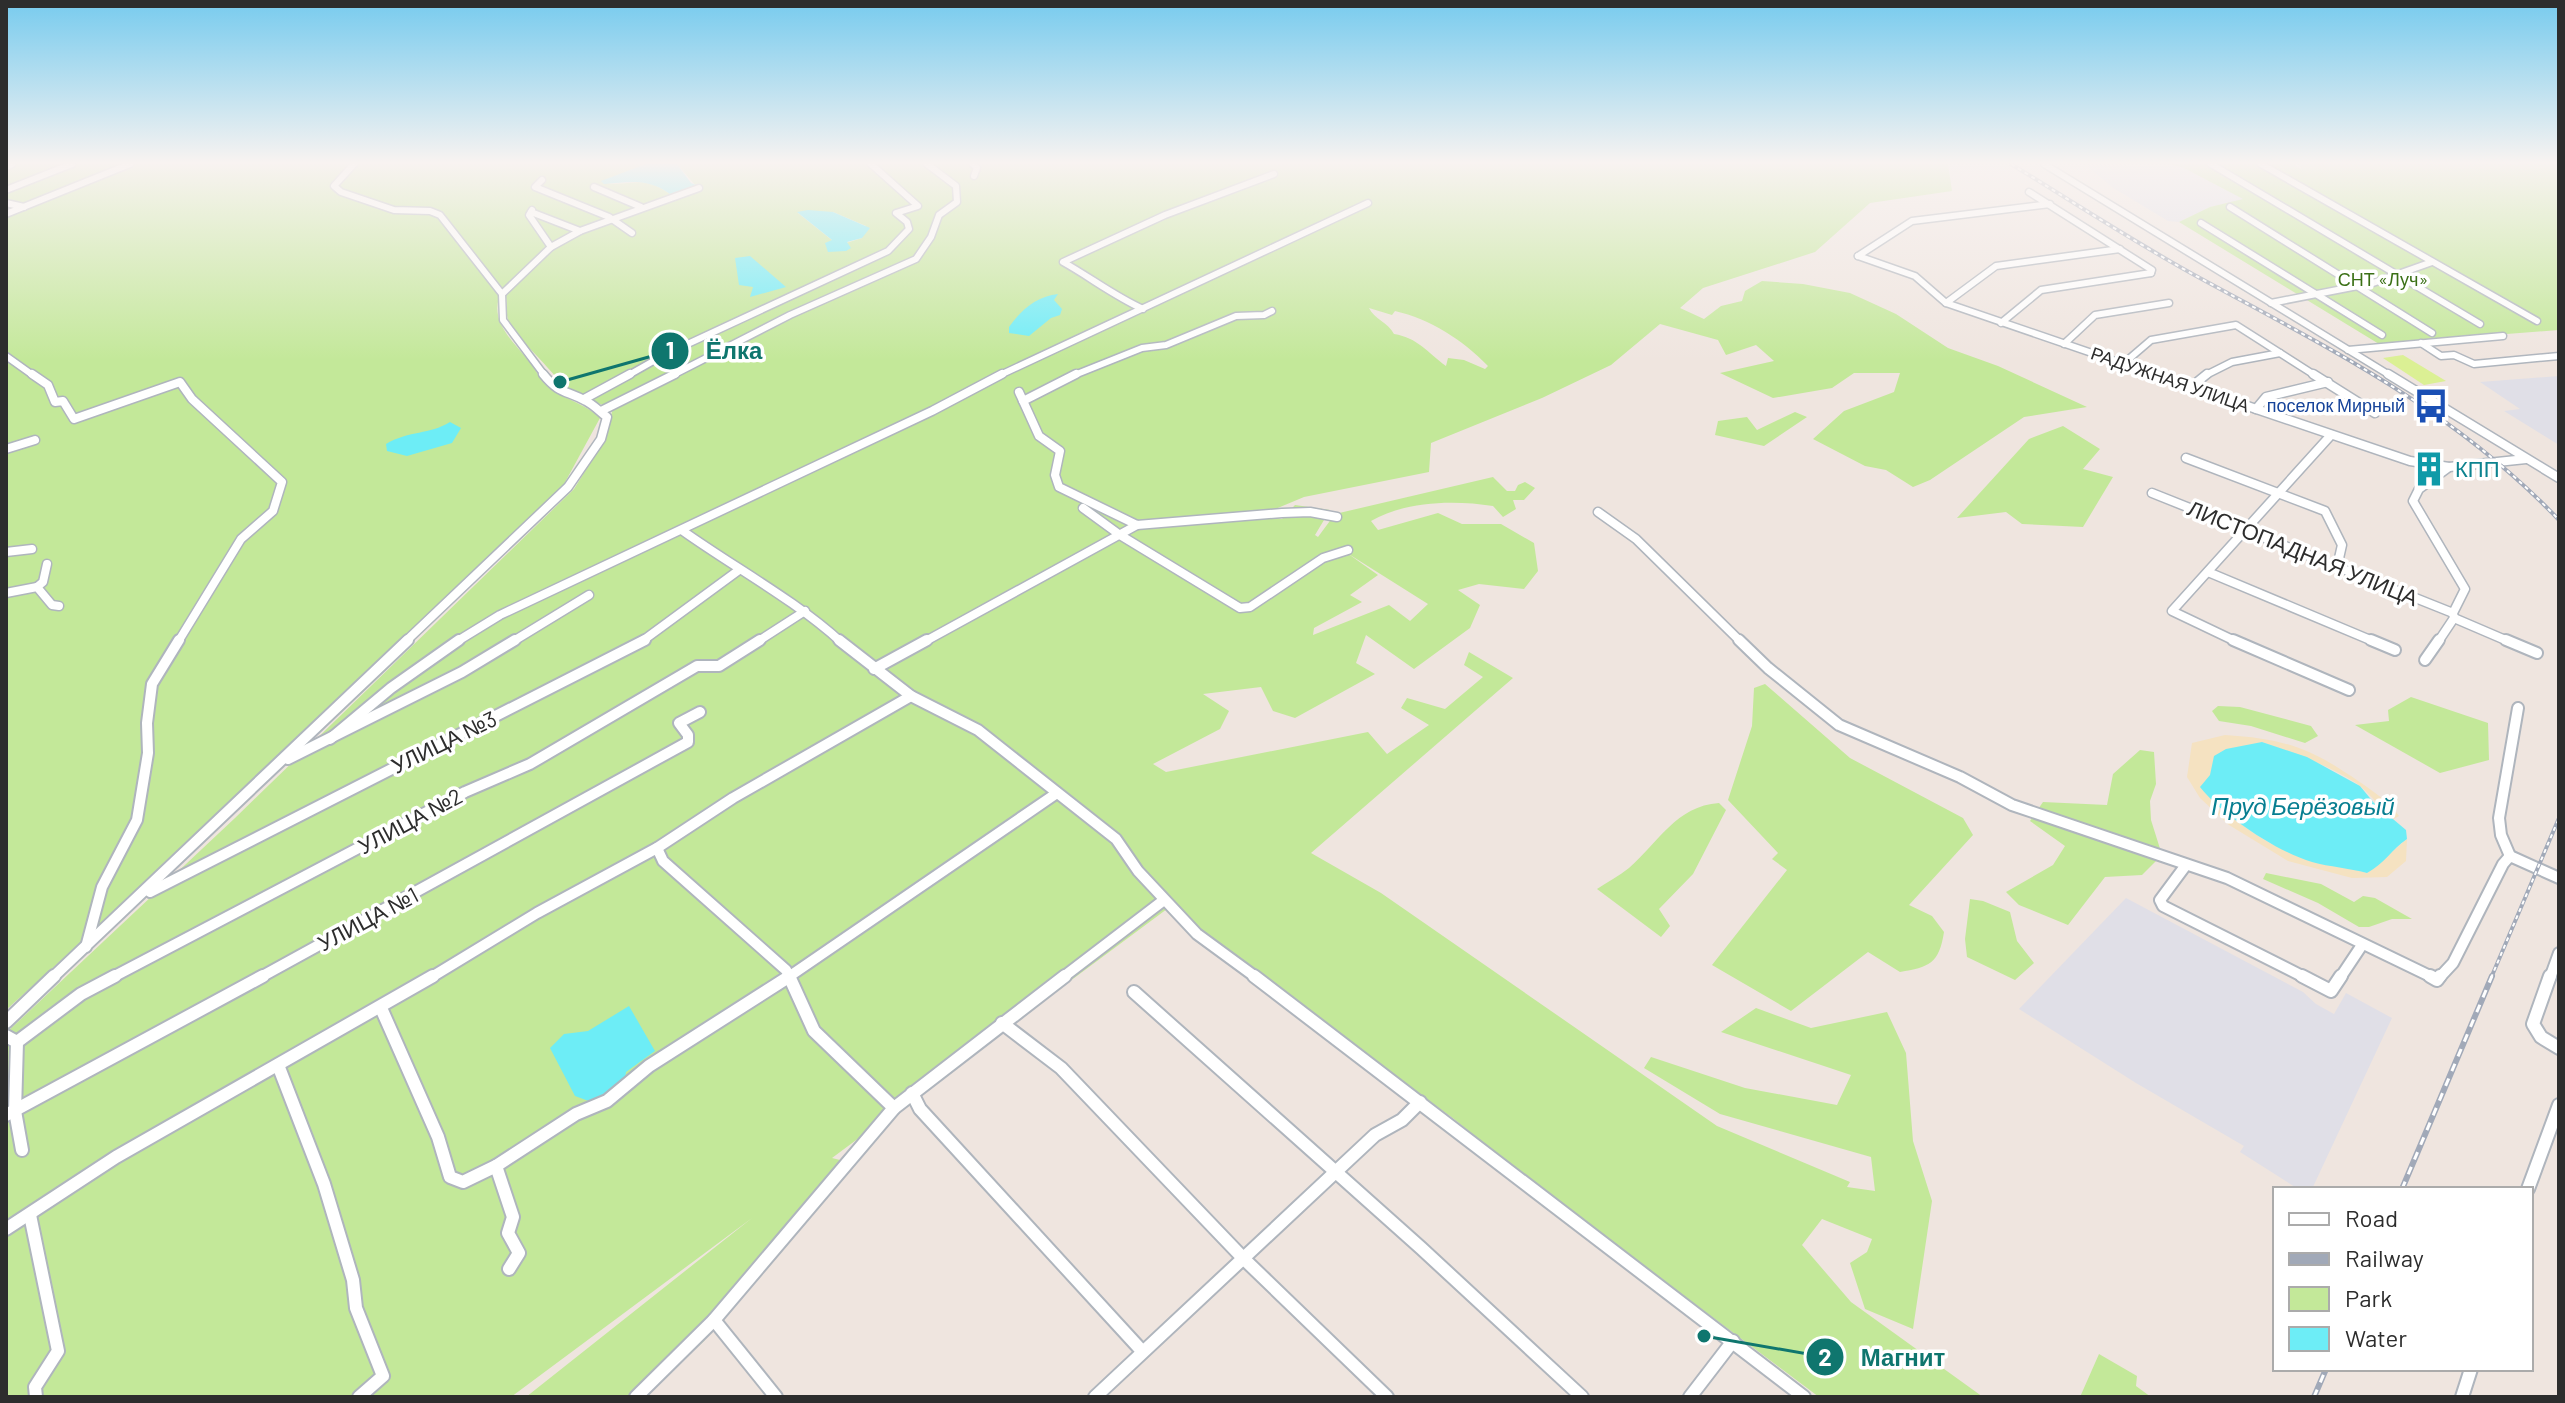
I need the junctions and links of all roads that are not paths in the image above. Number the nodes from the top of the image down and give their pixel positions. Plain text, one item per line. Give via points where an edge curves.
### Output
1 (451, 229) edge
2 (537, 229) edge
3 (577, 229) edge
4 (584, 229) edge
5 (627, 229) edge
6 (909, 229) edge
7 (934, 229) edge
8 (1134, 229) edge
9 (1312, 229) edge
10 (1895, 229) edge
11 (2090, 229) edge
12 (2151, 229) edge
13 (2211, 229) edge
14 (2267, 229) edge
15 (2323, 229) edge
16 (2375, 229) edge
17 (580, 231) junction
18 (632, 233) dead end
19 (551, 247) junction
20 (2120, 249) junction
21 (2432, 262) junction
22 (2402, 276) junction
23 (2362, 287) junction
24 (502, 294) junction
25 (2317, 295) junction
26 (1946, 303) junction
27 (2169, 303) dead end
28 (2271, 303) junction
29 (1143, 309) junction
30 (1272, 311) dead end
31 (2537, 321) dead end
32 (2001, 323) junction
33 (2480, 324) dead end
34 (2432, 333) dead end
35 (2382, 335) dead end
36 (2503, 336) dead end
37 (2421, 343) junction
38 (2064, 344) junction
39 (2348, 350) junction
40 (2280, 353) junction
41 (6, 356) edge
42 (2559, 356) edge
43 (2123, 364) junction
44 (2328, 382) junction
45 (2191, 387) junction
46 (584, 399) junction
47 (2256, 409) junction
48 (601, 411) junction
49 (2375, 413) dead end
50 (2331, 435) junction
51 (35, 440) dead end
52 (6, 449) edge
53 (2186, 458) dead end
54 (2526, 459) junction
55 (2449, 467) junction
56 (2559, 478) edge
57 (2152, 493) dead end
58 (2278, 493) junction
59 (1083, 508) dead end
60 (1598, 512) dead end
61 (1337, 517) dead end
62 (1137, 525) junction
63 (2246, 530) junction
64 (683, 531) junction
65 (1120, 535) junction
66 (32, 549) dead end
67 (1348, 550) dead end
68 (6, 552) edge
69 (47, 564) dead end
70 (2337, 567) junction
71 (739, 570) junction
72 (2208, 572) junction
73 (37, 587) junction
74 (6, 593) edge
75 (589, 595) dead end
76 (59, 606) dead end
77 (805, 611) junction
78 (2454, 616) junction
79 (2395, 650) dead end
80 (2537, 653) dead end
81 (2425, 660) dead end
82 (874, 669) junction
83 (2349, 690) dead end
84 (911, 696) junction
85 (2518, 708) dead end
86 (700, 712) dead end
87 (330, 739) junction
88 (278, 764) junction
89 (1057, 793) junction
90 (657, 848) junction
91 (2510, 856) junction
92 (2186, 865) junction
93 (2559, 878) edge
94 (138, 898) junction
95 (1164, 900) junction
96 (2362, 945) junction
97 (86, 947) junction
98 (2559, 953) edge
99 (789, 977) junction
100 (1134, 992) dead end
101 (381, 1008) junction
102 (6, 1022) edge
103 (1002, 1023) junction
104 (12, 1039) edge
105 (2559, 1048) edge
106 (278, 1065) junction
107 (912, 1093) junction
108 (1420, 1102) junction
109 (2559, 1105) edge
110 (894, 1108) junction
111 (10, 1113) edge
112 (22, 1150) dead end
113 (496, 1166) junction
114 (1335, 1173) junction
115 (2529, 1187) edge
116 (30, 1215) junction
117 (6, 1229) edge
118 (1243, 1258) junction
119 (509, 1269) dead end
120 (714, 1320) junction
121 (1733, 1341) junction
122 (1142, 1351) junction
123 (2470, 1371) edge
124 (36, 1397) edge
125 (359, 1397) edge
126 (636, 1397) edge
127 (776, 1397) edge
128 (1095, 1397) edge
129 (1387, 1397) edge
130 (1582, 1397) edge
131 (1690, 1397) edge
132 (1804, 1397) edge
133 (2462, 1397) edge

1 - 24 street
2 - 19 street
3 - 17 street
4 - 17 street
5 - 18 street
6 - 46 street via 888,251 664,355
7 - 48 street via 916,259 790,315
8 - 29 street via 1063,262
9 - 29 street
10 - 26 street, РАДУЖНАЯ УЛИЦА via 1858,256 1915,276
11 - 20 street
12 - 28 street
13 - 25 street
14 - 23 street
15 - 22 street
16 - 21 street
17 - 19 street
19 - 24 street
20 - 26 street via 1996,266
20 - 32 street via 2151,273 2041,290
21 - 22 street
21 - 31 street
22 - 23 street
22 - 33 street
23 - 25 street
23 - 34 street
24 - 46 street via 503,320 512,337 552,385
25 - 28 street
25 - 35 street
26 - 32 street, РАДУЖНАЯ УЛИЦА
27 - 38 street via 2095,315
28 - 39 street
29 - 64 street via 1027,360
30 - 62 street via 1236,316 1021,396 1039,436 1060,451 1055,475 1059,487
32 - 38 street, РАДУЖНАЯ УЛИЦА
36 - 37 street
37 - 39 street
37 - 42 street via 2441,356 2454,355 2474,364
38 - 43 street, РАДУЖНАЯ УЛИЦА
39 - 54 street
40 - 43 street via 2231,324 2151,340
40 - 44 street
40 - 45 street via 2219,364
41 - 97 street via 48,385 55,402 63,401 74,419 180,382 282,482 273,511 241,539 152,684 137,820 102,887
43 - 45 street, РАДУЖНАЯ УЛИЦА
44 - 47 street via 2266,397
44 - 49 street
45 - 47 street, РАДУЖНАЯ УЛИЦА
46 - 48 street
47 - 50 street, РАДУЖНАЯ УЛИЦА
48 - 88 street via 607,417 601,439 568,487
50 - 55 street, РАДУЖНАЯ УЛИЦА via 2418,464
50 - 58 street
51 - 52 street
53 - 58 street
54 - 55 street
54 - 56 street
55 - 78 street via 2445,475 2417,489 2413,501 2464,583
57 - 63 street, ЛИСТОПАДНАЯ УЛИЦА
58 - 63 street
58 - 70 street via 2325,511 2345,549
59 - 65 street
60 - 92 street via 1636,539 1768,668 1839,725 2012,805
61 - 62 street via 1282,513
62 - 65 street
63 - 70 street, ЛИСТОПАДНАЯ УЛИЦА
63 - 72 street
64 - 71 street
64 - 87 street via 462,635 412,669
65 - 67 street via 1240,608 1250,607 1323,558
65 - 82 street
66 - 68 street
69 - 73 street
70 - 78 street, ЛИСТОПАДНАЯ УЛИЦА
71 - 77 street
71 - 94 street, УЛИЦА №3 via 650,637
72 - 79 street
72 - 83 street via 2172,611 2175,615
73 - 74 street
73 - 76 street
75 - 87 street via 462,672
77 - 82 street
77 - 104 street, УЛИЦА №2 via 719,666 697,666 530,764 465,792 81,994
78 - 80 street, ЛИСТОПАДНАЯ УЛИЦА
78 - 81 street
82 - 84 street
84 - 89 street via 978,730
84 - 90 street
85 - 91 street via 2499,818
86 - 111 street, УЛИЦА №1 via 679,723 688,742
87 - 88 street
88 - 94 street
89 - 95 street via 1116,839
89 - 99 street
90 - 99 street via 663,861
90 - 101 street
91 - 93 street
91 - 96 street via 2453,963 2437,980
92 - 96 street via 2227,878
92 - 96 street via 2160,900 2163,906 2331,991
94 - 97 street
95 - 103 street
95 - 108 street via 1197,934
97 - 102 street
98 - 105 street via 2533,1024 2534,1031
99 - 110 street via 814,1031
99 - 113 street via 649,1066 607,1101 576,1114
100 - 114 street
101 - 106 street
101 - 113 street via 438,1137 450,1177 463,1182
103 - 107 street
103 - 118 street via 1061,1068
104 - 111 street
106 - 116 street via 116,1157
106 - 125 street via 324,1184 353,1280 356,1308 383,1376
107 - 110 street
107 - 122 street via 920,1109
108 - 114 street
108 - 121 street
109 - 115 street
110 - 120 street
111 - 112 street
113 - 119 street via 513,1217 508,1233 519,1253
114 - 118 street
114 - 130 street
116 - 117 street
116 - 124 street via 58,1351 35,1387
118 - 122 street
118 - 129 street
120 - 126 street
120 - 127 street
121 - 131 street
121 - 132 street
122 - 128 street
123 - 133 street

